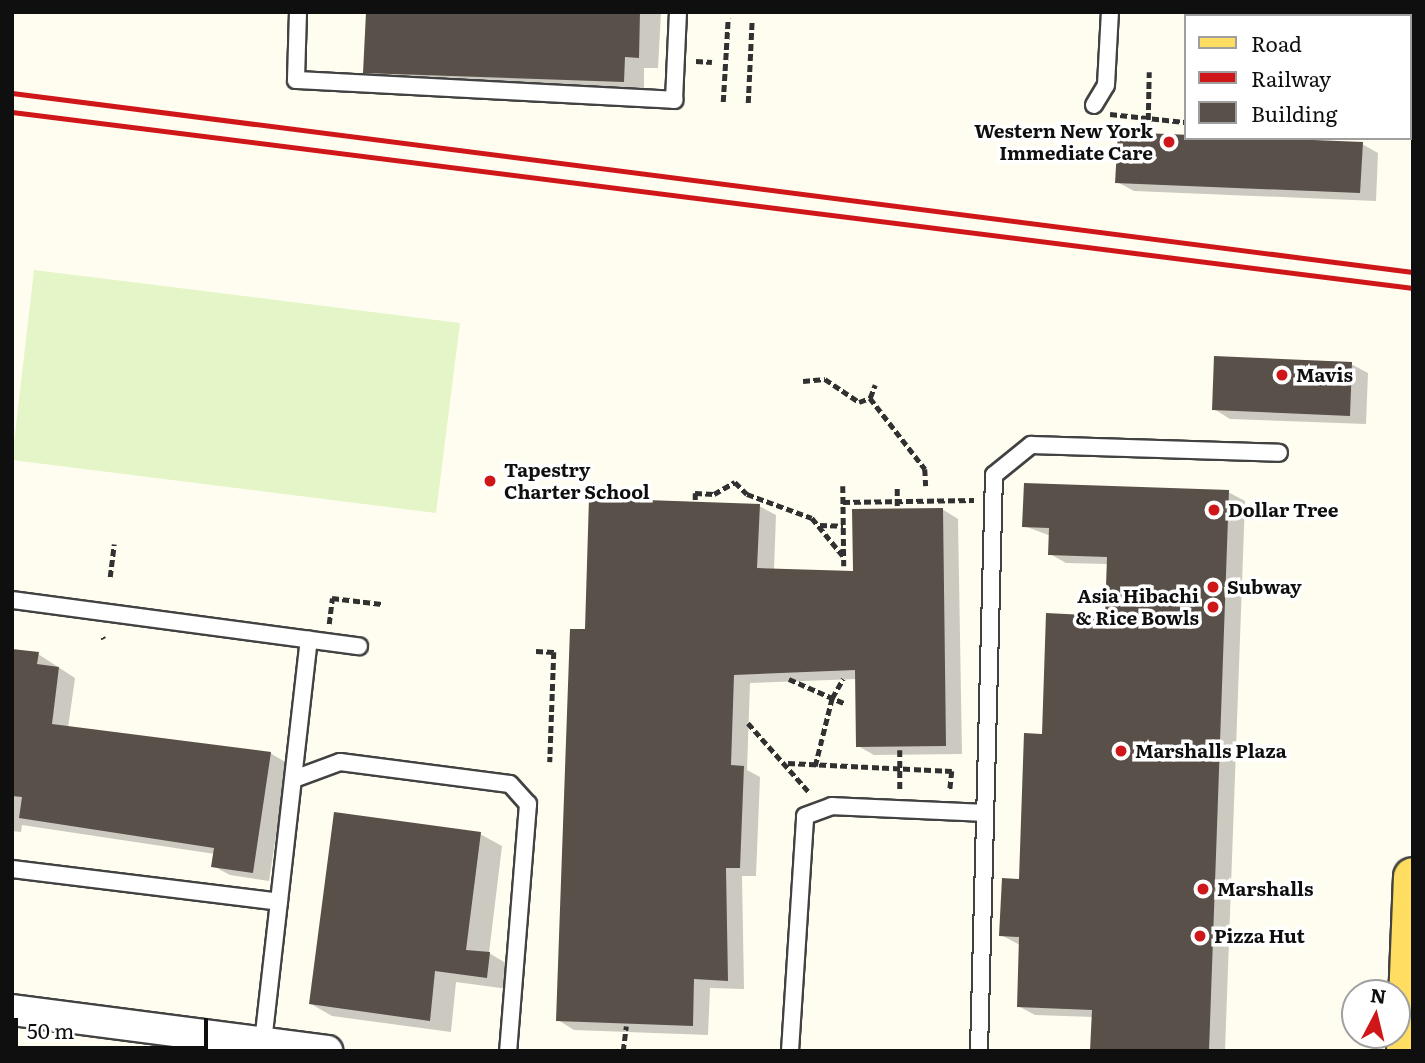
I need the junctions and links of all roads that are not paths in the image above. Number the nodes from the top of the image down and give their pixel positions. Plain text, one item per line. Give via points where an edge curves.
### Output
1 (298, 12) edge
2 (678, 12) edge
3 (1110, 12) edge
4 (1094, 105) dead end
5 (1279, 453) dead end
6 (12, 600) edge
7 (309, 640) junction
8 (359, 646) dead end
9 (293, 779) junction
10 (985, 813) junction
11 (12, 869) edge
12 (1413, 877) edge
13 (279, 902) junction
14 (1411, 975) edge
15 (12, 1010) edge
16 (263, 1042) junction
17 (327, 1051) edge
18 (508, 1051) edge
19 (790, 1051) edge
20 (979, 1051) edge
21 (1406, 1051) edge

1 - 2 lane via 296,80 674,100
3 - 4 lane via 1106,85
5 - 10 lane via 1031,445 994,475
6 - 7 lane
7 - 8 lane
7 - 9 lane
9 - 13 lane
9 - 18 lane via 340,762 510,784 528,804
10 - 19 lane via 832,806 805,816
10 - 20 lane
11 - 13 lane
12 - 14 main road
13 - 16 lane
14 - 21 main road
15 - 16 street
16 - 17 street

